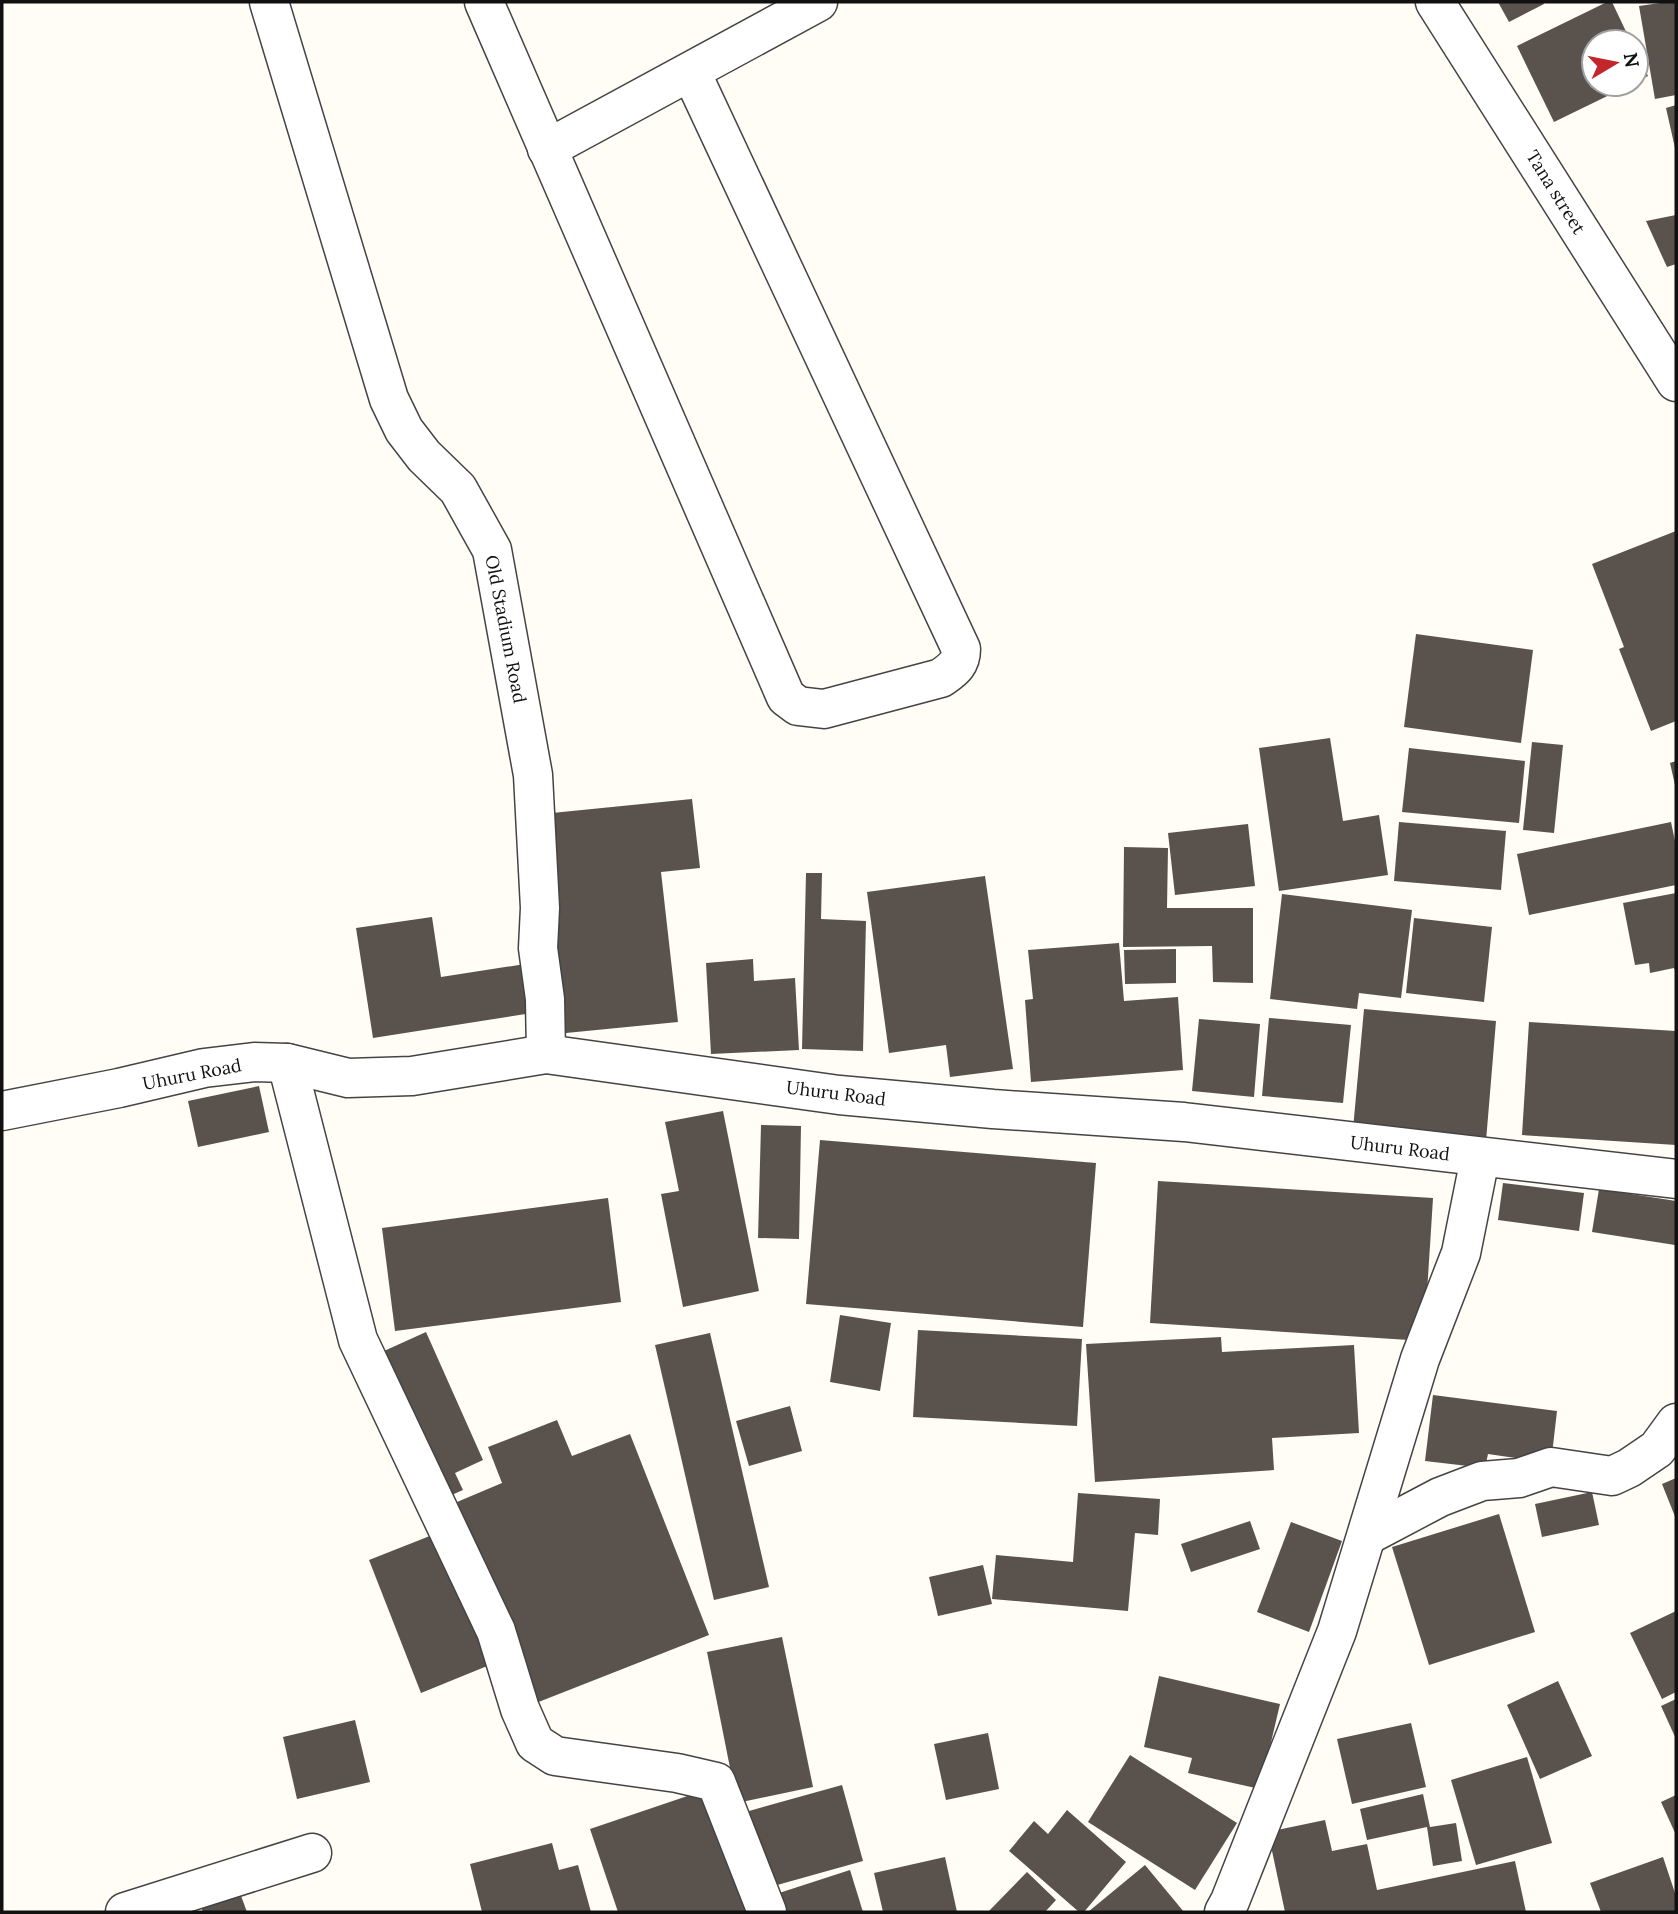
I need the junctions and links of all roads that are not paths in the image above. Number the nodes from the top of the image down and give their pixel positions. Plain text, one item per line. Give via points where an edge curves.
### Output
1 (269, 2) edge
2 (484, 2) edge
3 (818, 2) edge
4 (1436, 2) edge
5 (691, 72) junction
6 (547, 149) junction
7 (1676, 382) edge
8 (546, 1054) junction
9 (287, 1063) junction
10 (2, 1111) edge
11 (1480, 1158) junction
12 (1676, 1179) edge
13 (1676, 1423) edge
14 (1368, 1535) junction
15 (312, 1853) dead end
16 (125, 1912) edge
17 (767, 1912) edge
18 (1224, 1912) edge

1 - 8 street, Old Stadium Road via 389,399 410,439 458,489 492,550 533,775
2 - 6 street
3 - 5 street
4 - 7 street, Tana street
5 - 6 street
5 - 6 street via 961,649 956,668 940,678 824,709 799,706 786,697
8 - 9 street, Uhuru Road via 412,1076 348,1078
8 - 11 street, Uhuru Road via 838,1095 1184,1122
9 - 10 street, Uhuru Road via 204,1068
9 - 17 street via 358,1340 496,1631 535,1744 555,1756 716,1782
11 - 12 street, Uhuru Road
11 - 14 street via 1461,1253 1420,1359
13 - 14 street via 1657,1449 1612,1476 1551,1467 1519,1478 1482,1481 1440,1497
14 - 18 street via 1337,1631
15 - 16 street

